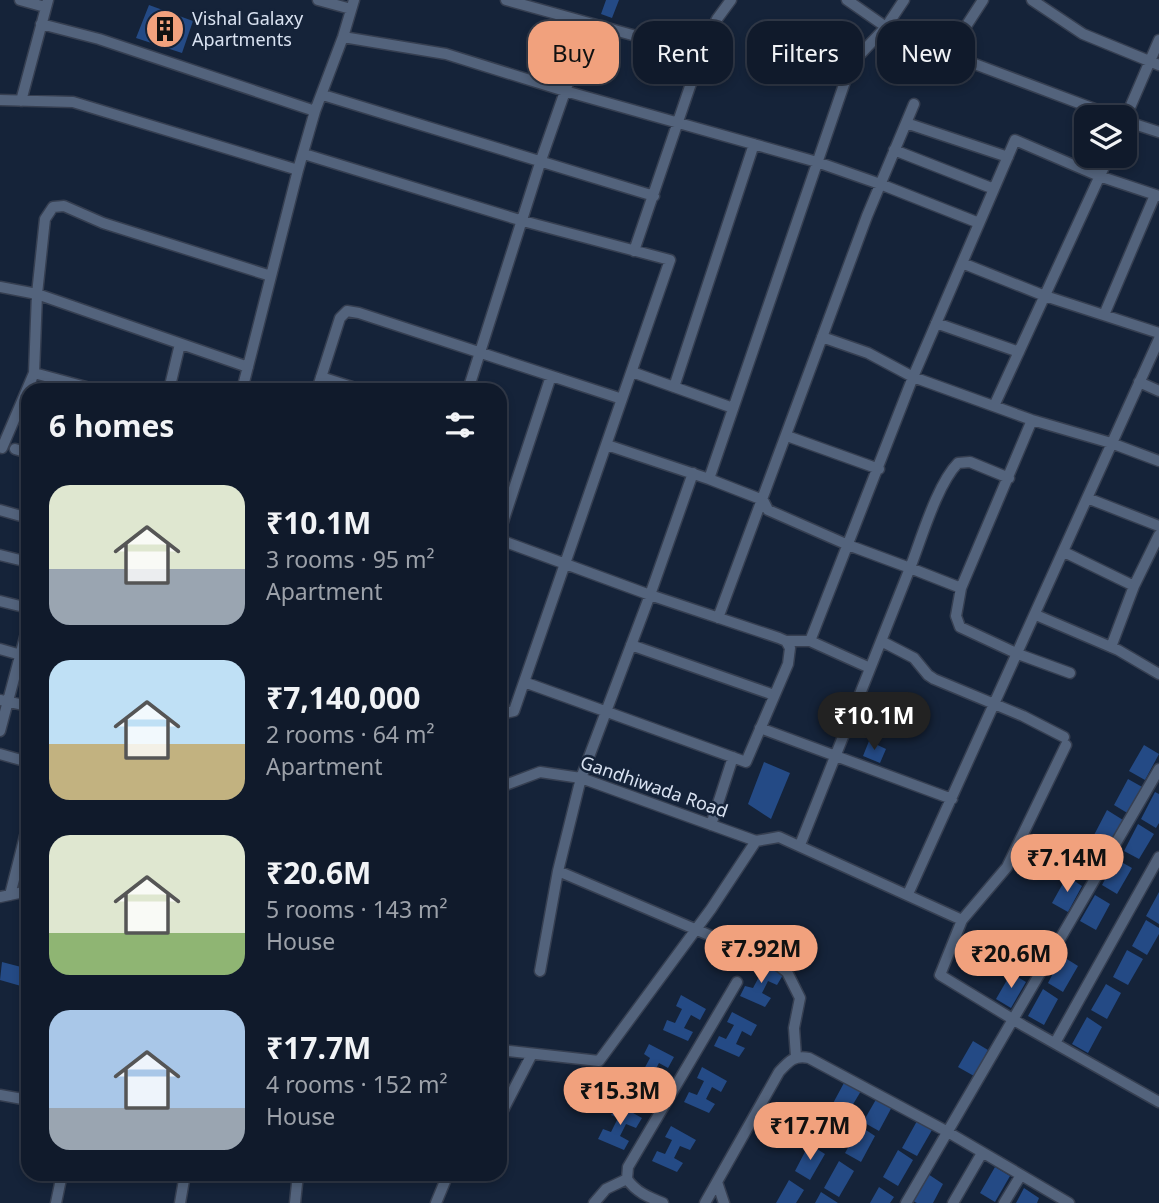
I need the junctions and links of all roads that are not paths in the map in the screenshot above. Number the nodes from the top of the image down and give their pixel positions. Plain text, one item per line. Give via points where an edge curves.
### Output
1 (20, 0) edge
2 (318, 0) edge
3 (506, 0) edge
4 (731, 0) edge
5 (847, 0) edge
6 (904, 0) edge
7 (983, 0) edge
8 (1031, 0) edge
9 (46, 3) edge
10 (352, 4) edge
11 (582, 21) edge
12 (716, 21) edge
13 (877, 21) edge
14 (890, 21) edge
15 (969, 21) edge
16 (41, 24) junction
17 (343, 37) junction
18 (877, 37) edge
19 (1159, 40) edge
20 (1155, 63) edge
21 (975, 64) edge
22 (567, 84) edge
23 (690, 84) edge
24 (565, 91) junction
25 (323, 95) junction
26 (0, 100) edge
27 (21, 101) junction
28 (914, 104) dead end
29 (1084, 105) edge
30 (1133, 105) edge
31 (315, 111) junction
32 (677, 122) junction
33 (906, 123) junction
34 (1137, 124) edge
35 (1159, 132) edge
36 (754, 144) junction
37 (894, 150) junction
38 (304, 154) junction
39 (1008, 157) junction
40 (541, 160) junction
41 (817, 162) junction
42 (1103, 168) edge
43 (298, 170) junction
44 (1099, 176) junction
45 (880, 184) junction
46 (994, 189) junction
47 (654, 196) junction
48 (1157, 196) edge
49 (523, 221) junction
50 (979, 223) junction
51 (634, 251) junction
52 (962, 263) junction
53 (271, 276) junction
54 (0, 287) edge
55 (37, 294) junction
56 (1045, 296) junction
57 (1104, 315) junction
58 (936, 323) junction
59 (1159, 333) edge
60 (822, 337) junction
61 (1159, 339) edge
62 (180, 344) junction
63 (480, 352) junction
64 (1019, 352) junction
65 (248, 367) junction
66 (632, 372) junction
67 (34, 373) junction
68 (551, 376) junction
69 (321, 377) junction
70 (913, 377) junction
71 (1139, 382) junction
72 (30, 383) edge
73 (70, 383) edge
74 (171, 383) edge
75 (244, 383) edge
76 (319, 383) edge
77 (339, 383) edge
78 (470, 383) edge
79 (674, 387) junction
80 (1159, 391) edge
81 (622, 399) junction
82 (21, 403) edge
83 (994, 406) junction
84 (733, 408) junction
85 (1032, 420) junction
86 (787, 436) junction
87 (1111, 443) junction
88 (607, 445) junction
89 (2, 448) dead end
90 (15, 449) dead end
91 (21, 451) edge
92 (1159, 461) edge
93 (879, 469) junction
94 (693, 473) junction
95 (1009, 478) junction
96 (709, 479) junction
97 (1087, 498) junction
98 (763, 500) junction
99 (0, 510) edge
100 (507, 510) edge
101 (21, 516) edge
102 (1159, 526) edge
103 (1159, 535) edge
104 (507, 542) edge
105 (848, 545) junction
106 (1064, 552) junction
107 (0, 555) edge
108 (21, 560) edge
109 (565, 563) junction
110 (911, 568) junction
111 (1134, 586) junction
112 (961, 588) junction
113 (650, 594) junction
114 (0, 601) edge
115 (21, 606) edge
116 (1035, 615) junction
117 (718, 618) junction
118 (786, 641) junction
119 (810, 641) junction
120 (881, 641) junction
121 (631, 645) junction
122 (1111, 647) junction
123 (0, 649) edge
124 (1018, 654) junction
125 (21, 655) edge
126 (21, 662) edge
127 (870, 668) junction
128 (1070, 673) dead end
129 (1159, 674) edge
130 (524, 682) junction
131 (774, 695) junction
132 (3, 701) edge
133 (995, 704) junction
134 (21, 705) edge
135 (607, 710) junction
136 (507, 712) edge
137 (760, 728) junction
138 (0, 731) edge
139 (0, 754) edge
140 (835, 756) junction
141 (733, 757) junction
142 (21, 760) edge
143 (1159, 769) edge
144 (581, 778) junction
145 (507, 784) edge
146 (952, 799) junction
147 (712, 825) junction
148 (756, 841) junction
149 (800, 845) junction
150 (21, 846) edge
151 (1159, 857) edge
152 (558, 871) junction
153 (908, 894) junction
154 (5, 896) edge
155 (962, 920) junction
156 (696, 930) junction
157 (540, 971) dead end
158 (737, 982) dead end
159 (1013, 1020) junction
160 (1055, 1043) junction
161 (507, 1051) edge
162 (532, 1054) junction
163 (796, 1057) junction
164 (0, 1095) edge
165 (21, 1099) edge
166 (1159, 1101) edge
167 (507, 1102) edge
168 (946, 1131) junction
169 (982, 1153) junction
170 (1021, 1175) junction
171 (627, 1179) junction
172 (61, 1181) edge
173 (184, 1181) edge
174 (297, 1181) edge
175 (445, 1181) edge
176 (717, 1182) junction
177 (56, 1203) edge
178 (180, 1203) edge
179 (295, 1203) edge
180 (436, 1203) edge
181 (594, 1203) edge
182 (663, 1203) edge
183 (705, 1203) edge
184 (724, 1203) edge
185 (906, 1203) edge
186 (953, 1203) edge
187 (1004, 1203) edge
188 (1069, 1203) edge

1 - 9 street
2 - 10 street
3 - 11 street
4 - 12 street
5 - 13 street
6 - 14 street
7 - 15 street
8 - 20 street via 1083,34
9 - 16 street
10 - 17 street
16 - 27 street
16 - 31 street
17 - 24 street via 446,54
17 - 25 street
18 - 41 street via 851,64
19 - 20 street
20 - 30 street
21 - 29 street
22 - 24 street
23 - 32 street
24 - 32 street
24 - 40 street
25 - 31 street
25 - 40 street
26 - 27 street
27 - 43 street via 74,102
28 - 33 street
31 - 38 street
32 - 36 street
32 - 47 street
33 - 37 street
33 - 39 street
34 - 35 street
36 - 41 street
36 - 79 street
37 - 45 street
37 - 46 street
38 - 43 street
38 - 49 street
39 - 44 street via 1015,140
39 - 46 street
40 - 47 street
40 - 49 street
41 - 45 street
41 - 84 street
42 - 44 street
43 - 53 street
44 - 48 street
44 - 56 street
45 - 50 street
45 - 60 street
46 - 50 street
47 - 51 street
48 - 57 street
49 - 51 street
49 - 63 street
50 - 52 street
51 - 66 street via 670,260
52 - 56 street
52 - 58 street
53 - 55 street via 57,205 45,219
53 - 65 street
54 - 55 street
55 - 62 street
55 - 67 street
56 - 57 street
56 - 64 street
57 - 59 street
58 - 64 street
58 - 70 street
60 - 70 street via 868,353
60 - 86 street
61 - 71 street
62 - 65 street
62 - 74 street
63 - 68 street
63 - 69 street via 346,311
63 - 78 street
64 - 83 street
65 - 75 street
66 - 79 street
66 - 81 street
67 - 72 street
67 - 73 street
68 - 81 street
68 - 100 street
69 - 76 street
69 - 77 street
70 - 83 street
70 - 93 street
71 - 80 street
71 - 87 street
79 - 84 street
81 - 88 street
82 - 89 street
83 - 85 street
84 - 96 street
85 - 87 street
85 - 95 street
86 - 93 street
86 - 98 street
87 - 92 street
87 - 97 street
88 - 94 street
88 - 109 street
90 - 91 street
93 - 105 street
94 - 96 street
94 - 113 street
95 - 110 street via 970,462 958,463 928,520
95 - 112 street
96 - 98 street
97 - 102 street
97 - 106 street
98 - 105 street via 768,510
98 - 117 street
99 - 101 street
103 - 111 street
104 - 109 street
105 - 110 street
105 - 119 street
106 - 111 street
106 - 116 street
107 - 108 street
109 - 113 street
109 - 130 street
110 - 112 street
110 - 120 street
111 - 122 street
112 - 124 street via 956,616 960,627
113 - 117 street
113 - 121 street
114 - 115 street
116 - 122 street
116 - 124 street
117 - 118 street
118 - 119 street
118 - 131 street via 790,654
119 - 127 street
120 - 127 street
120 - 133 street via 914,657 934,679
121 - 131 street
121 - 135 street
122 - 129 street
123 - 125 street
124 - 128 street
124 - 133 street
126 - 132 street
127 - 140 street
130 - 135 street
130 - 136 street via 514,711
131 - 137 street
132 - 134 street
132 - 138 street
133 - 146 street
133 - 155 street via 1065,741 1007,867
135 - 141 street
135 - 144 street
137 - 140 street
137 - 141 street via 746,761
139 - 142 street
140 - 146 street
140 - 149 street
141 - 147 street
143 - 159 street
144 - 145 street, Gandhiwada Road via 540,772
144 - 147 street, Gandhiwada Road
144 - 152 street
146 - 153 street
147 - 148 street, Gandhiwada Road
148 - 149 street, Gandhiwada Road via 779,837
148 - 156 street
149 - 153 street, Gandhiwada Road
150 - 154 street
151 - 160 street
152 - 156 street
152 - 157 street
153 - 155 street, Gandhiwada Road
155 - 159 street via 940,975
156 - 162 street via 599,1062
156 - 163 street via 756,953 787,972 800,998 794,1028
158 - 171 street via 634,1154
159 - 160 street
159 - 168 street
160 - 166 street
161 - 162 street
162 - 167 street
163 - 168 street via 809,1058
163 - 176 street via 779,1072
164 - 165 street
168 - 169 street
168 - 185 street
169 - 170 street
169 - 186 street
170 - 187 street
170 - 188 street
171 - 181 street via 606,1189
171 - 182 street via 640,1193
172 - 177 street
173 - 178 street
174 - 179 street
175 - 180 street
176 - 183 street
176 - 184 street

